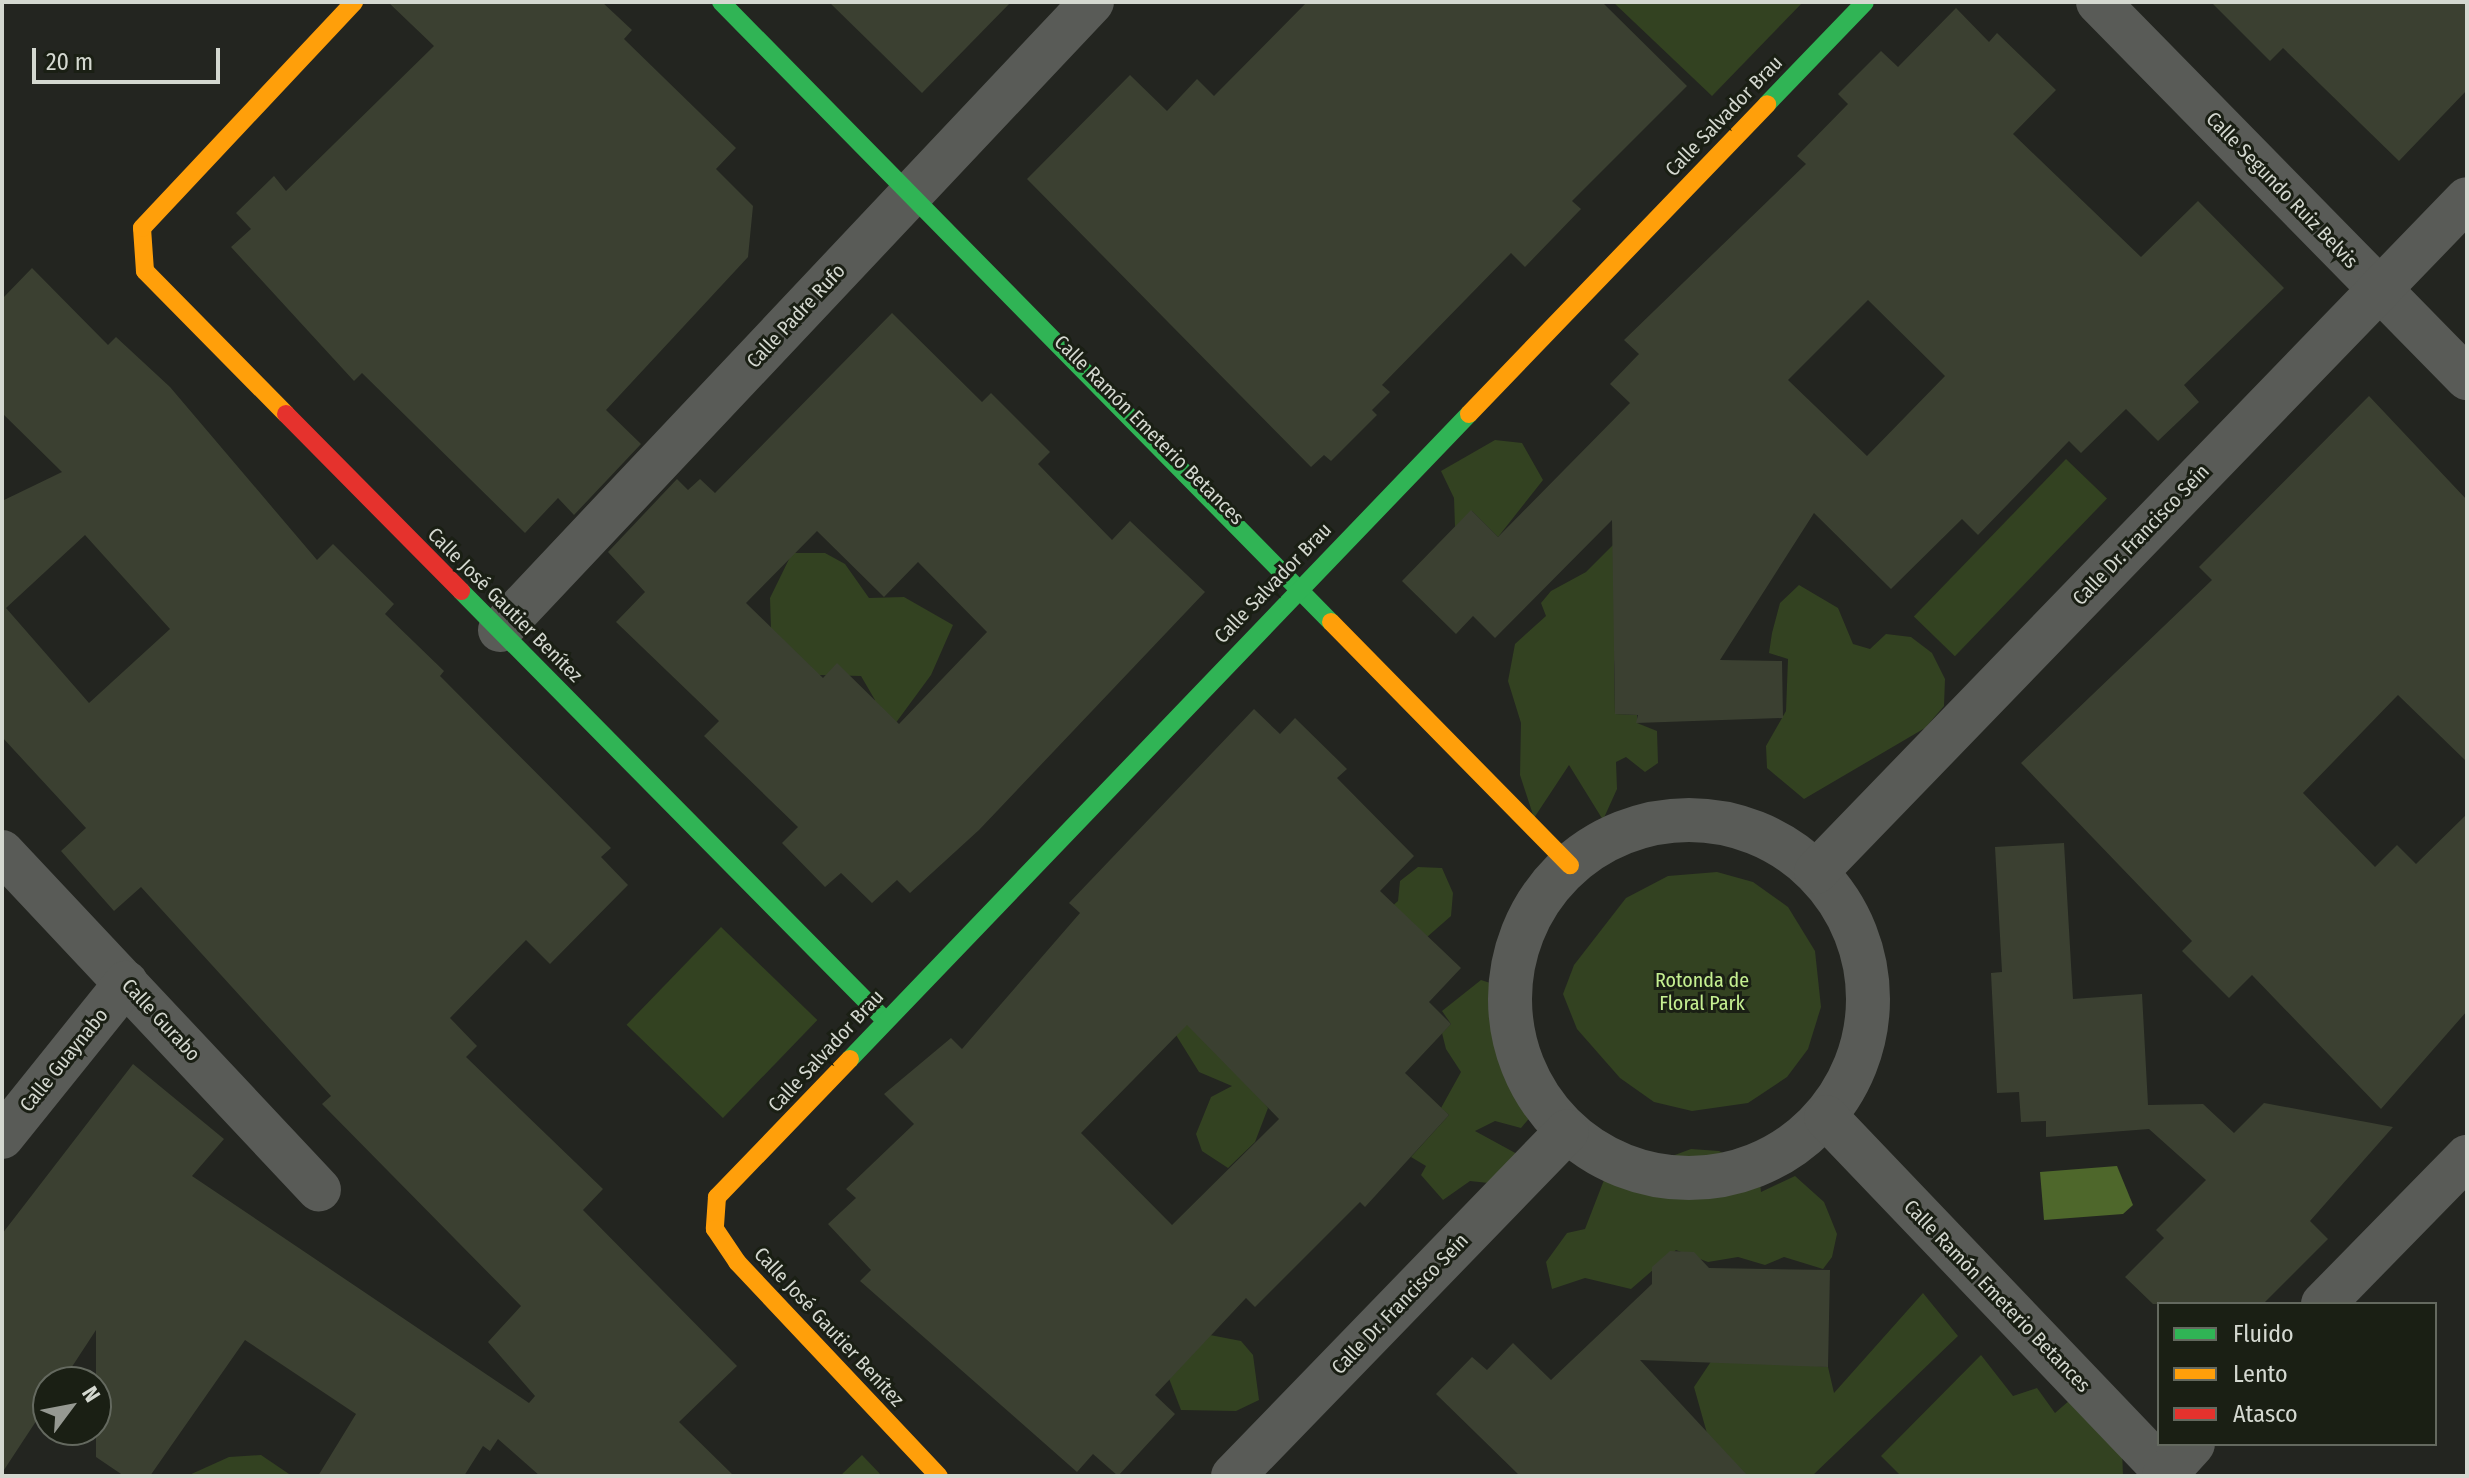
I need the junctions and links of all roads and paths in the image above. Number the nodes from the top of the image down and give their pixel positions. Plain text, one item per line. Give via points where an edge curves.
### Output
1 (354, 2) edge
2 (721, 2) edge
3 (1092, 2) edge
4 (1865, 2) edge
5 (2098, 2) edge
6 (914, 191) junction
7 (2467, 199) edge
8 (2380, 290) junction
9 (2467, 378) edge
10 (1301, 585) junction
11 (500, 630) junction
12 (2, 852) edge
13 (1570, 865) junction
14 (1816, 872) junction
15 (126, 983) junction
16 (885, 1020) junction
17 (1826, 1117) junction
18 (1567, 1131) junction
19 (2, 1137) edge
20 (2467, 1157) edge
21 (319, 1189) dead end
22 (717, 1197) joint
23 (2325, 1302) edge
24 (2173, 1467) edge
25 (939, 1476) edge
26 (1233, 1476) edge

1 - 11 street, Calle José Gautier Benítez via 157,205 142,228 145,271
2 - 6 street, Calle Ramón Emeterio Betances
3 - 6 street, Calle Padre Rufo
4 - 10 street, Calle Salvador Brau
5 - 8 street, Calle Segundo Ruiz Belvis
6 - 10 street, Calle Ramón Emeterio Betances
6 - 11 street, Calle Padre Rufo
7 - 8 street, Calle Dr. Francisco Seín
8 - 9 street, Calle Segundo Ruiz Belvis
8 - 14 street, Calle Dr. Francisco Seín
10 - 13 street, Calle Ramón Emeterio Betances
10 - 16 street, Calle Salvador Brau
11 - 16 street, Calle José Gautier Benítez
12 - 15 street, Calle Gurabo
13 - 14 street via 1601,841 1656,821 1714,820 1769,838
13 - 18 street via 1524,924 1510,978 1513,1035 1533,1088
14 - 17 street via 1848,915 1865,966 1868,1019 1854,1071
15 - 19 street, Calle Guaynabo
15 - 21 street, Calle Gurabo
16 - 22 street, Calle Salvador Brau
17 - 18 street via 1782,1154 1715,1176 1671,1178 1615,1163
17 - 24 street, Calle Ramón Emeterio Betances
18 - 26 street, Calle Dr. Francisco Seín
20 - 23 street
22 - 25 street, Calle José Gautier Benítez via 715,1229 737,1262

